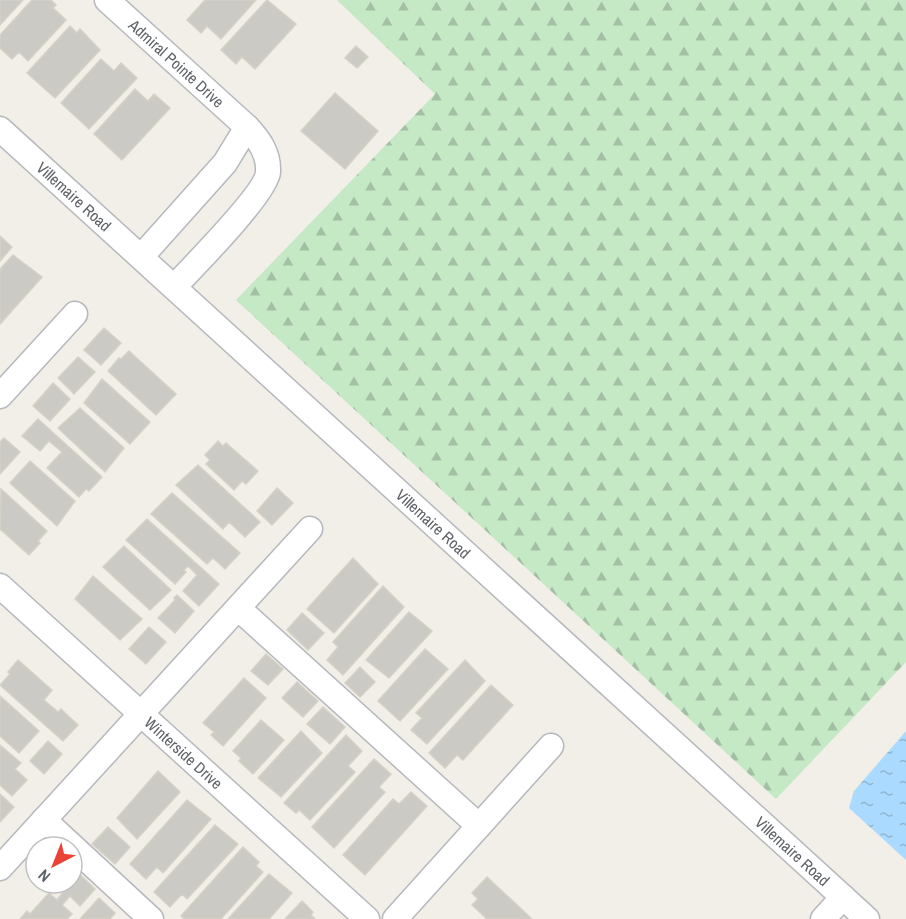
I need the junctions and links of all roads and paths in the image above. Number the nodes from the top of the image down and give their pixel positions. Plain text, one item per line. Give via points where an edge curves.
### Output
1 (108, 0) edge
2 (247, 127) junction
3 (0, 129) edge
4 (141, 257) junction
5 (174, 287) junction
6 (75, 314) dead end
7 (1, 394) edge
8 (310, 529) dead end
9 (0, 586) edge
10 (238, 608) junction
11 (141, 714) junction
12 (551, 746) dead end
13 (44, 820) junction
14 (479, 826) junction
15 (0, 868) edge
16 (843, 897) junction
17 (151, 919) edge
18 (367, 919) edge
19 (395, 919) edge
20 (823, 919) edge
21 (867, 919) edge

1 - 2 street, Admiral Pointe Drive
2 - 4 street via 225,163
2 - 5 street, Admiral Pointe Drive via 267,155 268,174 257,195
3 - 4 street, Villemaire Road
4 - 5 street, Villemaire Road
5 - 16 street, Villemaire Road
6 - 7 street
8 - 10 street
9 - 11 street, Winterside Drive
10 - 11 street
10 - 14 street
11 - 13 street
11 - 18 street, Winterside Drive
12 - 14 street
13 - 15 street
13 - 17 street
14 - 19 street
16 - 20 street
16 - 21 street, Villemaire Road

